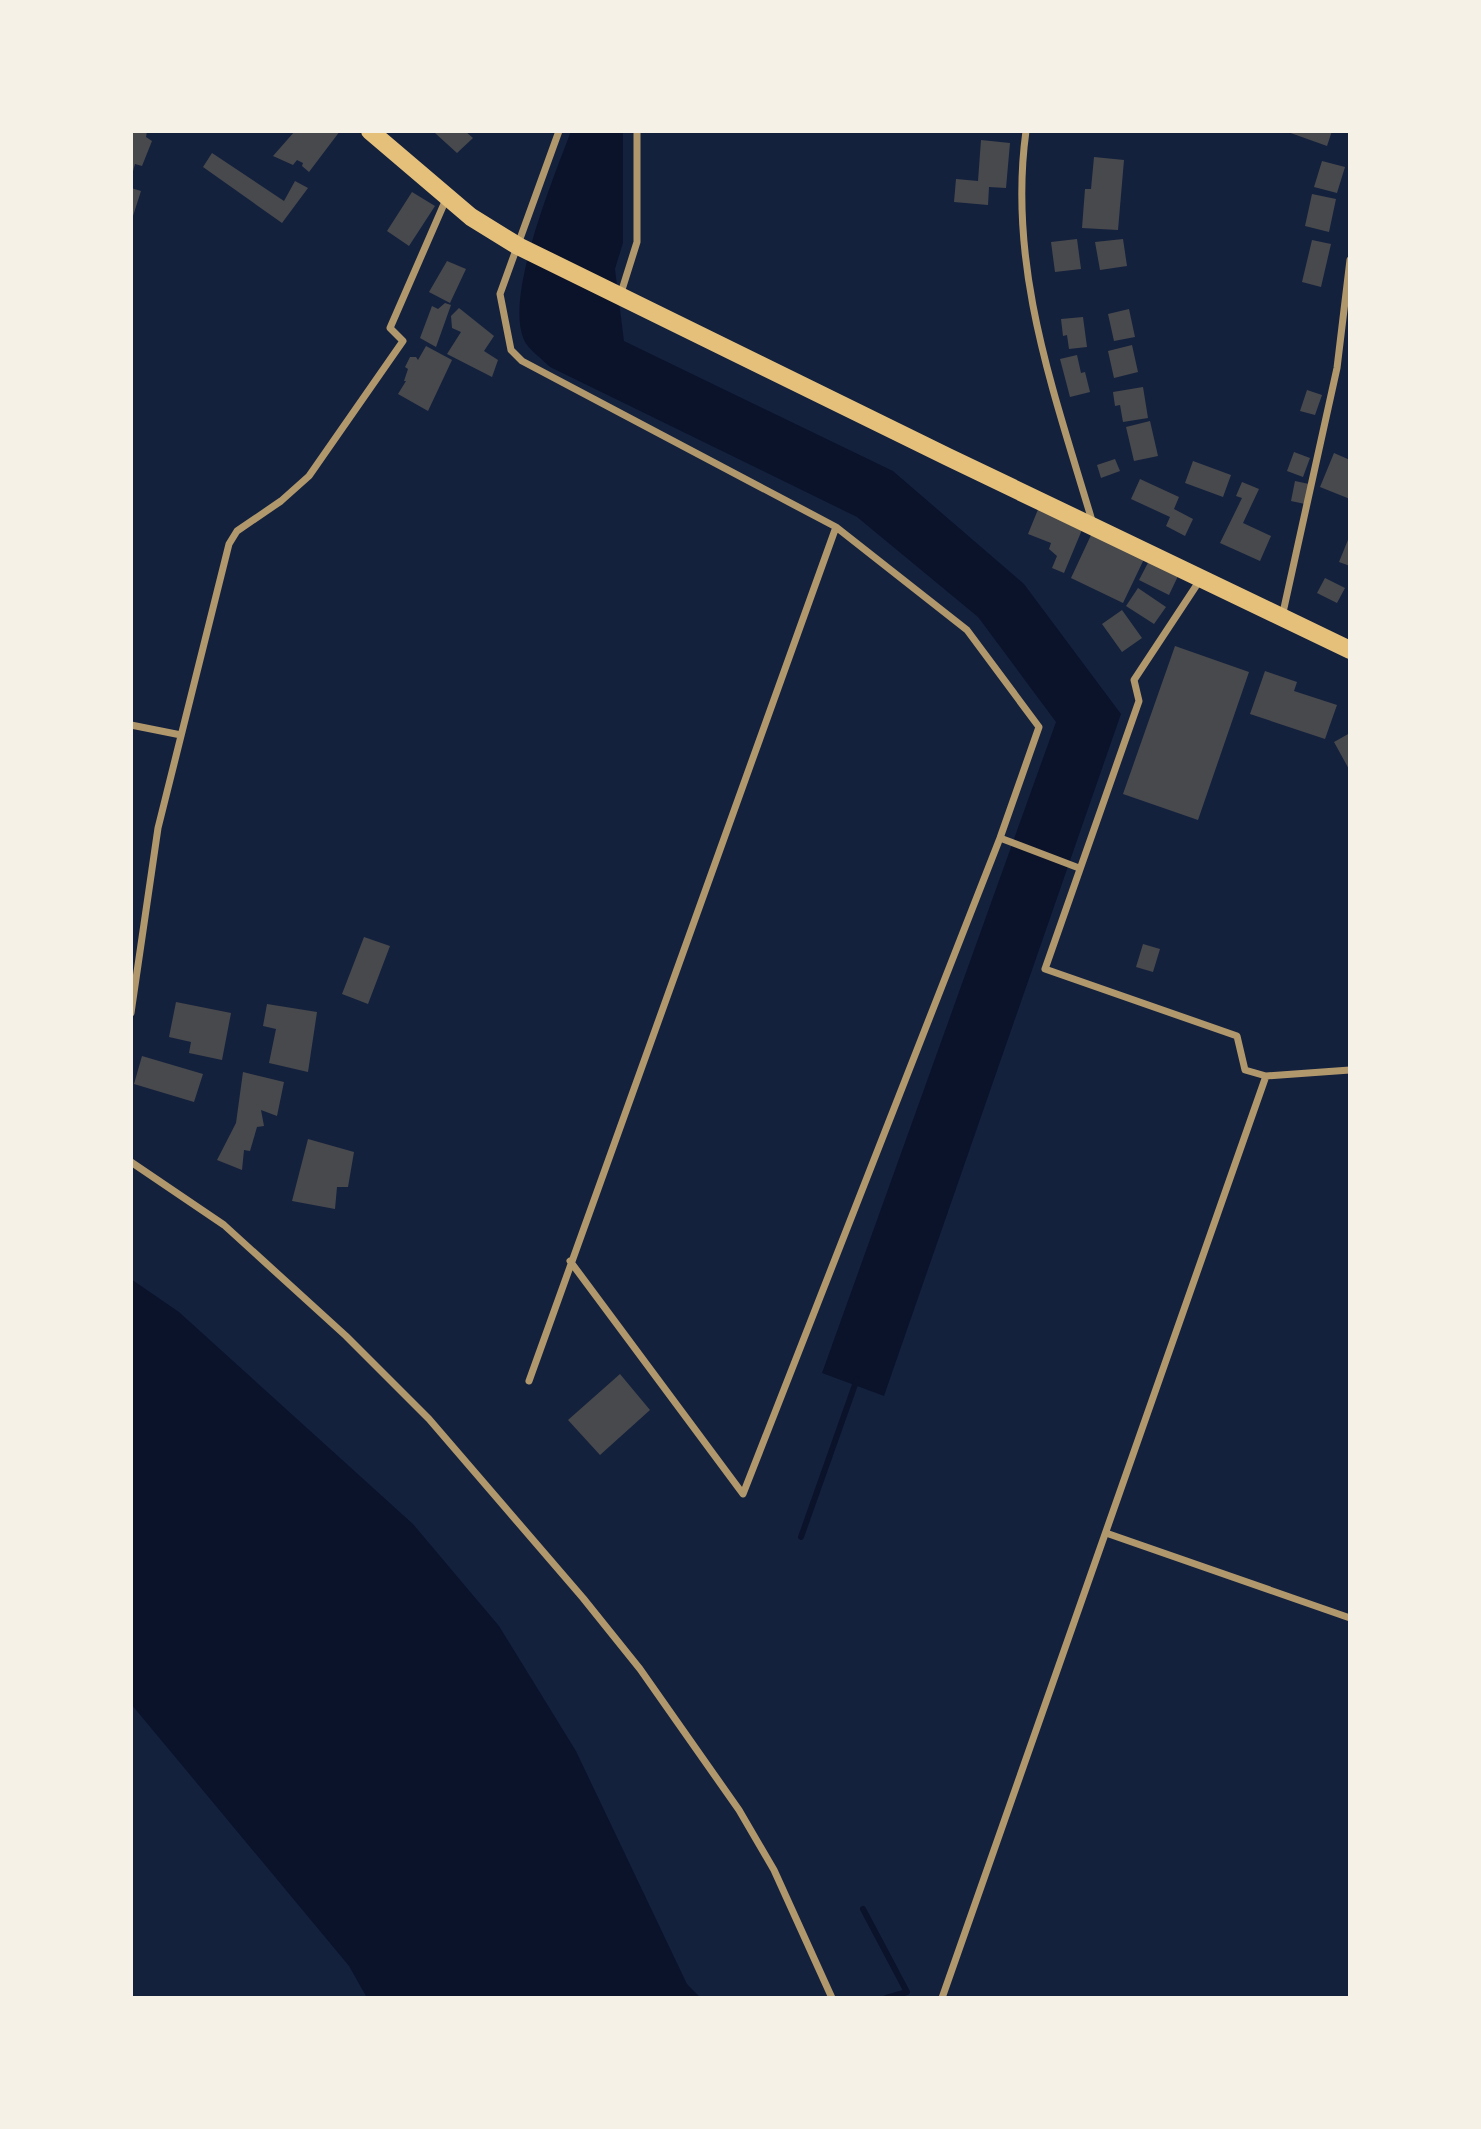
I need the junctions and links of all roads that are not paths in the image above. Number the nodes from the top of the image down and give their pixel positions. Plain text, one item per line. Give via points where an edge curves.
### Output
1 (370, 131) edge
2 (559, 131) edge
3 (638, 131) edge
4 (1026, 131) edge
5 (447, 197) junction
6 (518, 246) junction
7 (1350, 260) edge
8 (620, 297) junction
9 (1093, 524) junction
10 (836, 527) junction
11 (1201, 578) junction
12 (1282, 617) junction
13 (1350, 650) edge
14 (131, 725) edge
15 (181, 735) junction
16 (1000, 838) junction
17 (1079, 868) junction
18 (131, 1013) edge
19 (1350, 1070) edge
20 (1266, 1076) junction
21 (131, 1162) edge
22 (570, 1261) junction
23 (529, 1381) dead end
24 (1106, 1533) junction
25 (1350, 1618) edge
26 (832, 1998) edge
27 (942, 1998) edge

1 - 5 main road
2 - 6 street
3 - 8 street via 637,242
4 - 9 street via 1023,256 1039,341
5 - 6 main road
5 - 15 street via 390,328 403,341 309,476 237,531 229,544
6 - 8 main road
6 - 10 street via 500,294 511,350 522,361
7 - 12 street via 1337,368
8 - 9 main road
9 - 11 main road
10 - 16 street via 967,630 1039,727
10 - 22 street
11 - 12 main road
11 - 17 street via 1134,680 1139,701
12 - 13 main road
14 - 15 street
15 - 18 street via 158,828
16 - 17 street
16 - 22 street via 743,1494
17 - 20 street via 1045,969 1237,1036 1245,1070
19 - 20 street
20 - 24 street
21 - 26 street via 224,1224 346,1336 429,1419 583,1598 640,1669 739,1810 774,1870
22 - 23 street
24 - 25 street
24 - 27 street

